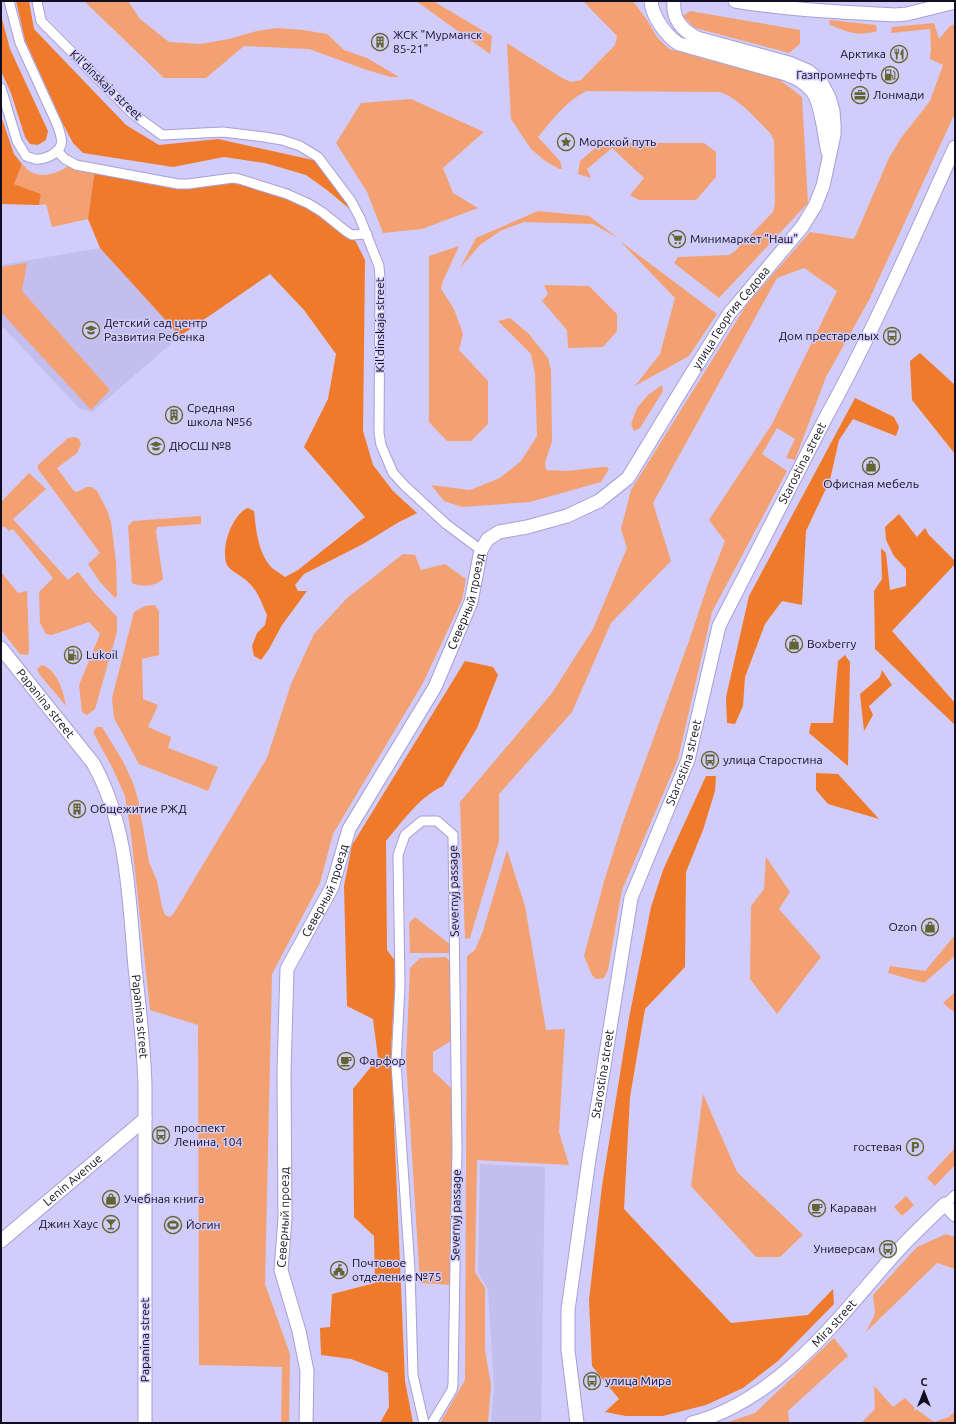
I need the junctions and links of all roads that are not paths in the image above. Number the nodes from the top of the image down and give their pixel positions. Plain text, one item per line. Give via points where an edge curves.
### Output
1 (10, 1) edge
2 (38, 1) edge
3 (651, 1) edge
4 (674, 1) edge
5 (735, 1) edge
6 (955, 2) edge
7 (1, 88) edge
8 (955, 147) edge
9 (57, 151) junction
10 (829, 157) junction
11 (367, 234) junction
12 (628, 478) joint
13 (481, 550) junction
14 (1, 648) edge
15 (145, 1119) junction
16 (955, 1195) edge
17 (945, 1204) junction
18 (955, 1215) edge
19 (1, 1241) edge
20 (145, 1423) edge
21 (306, 1423) edge
22 (424, 1423) edge
23 (432, 1423) edge
24 (577, 1423) edge
25 (692, 1423) edge

1 - 9 street via 20,43 61,135 62,144
2 - 11 street, Kil'dinskaja street via 41,21 132,113 162,135 223,132 282,140 300,146 318,157 351,201
3 - 10 street, улица Георгия Седова via 652,10 673,41 799,79 817,98
4 - 10 street, улица Георгия Седова via 674,15 678,23 697,38 789,63 808,71 821,82 833,111 834,135
5 - 6 street via 820,12 895,15
7 - 9 street via 16,141 26,156 36,159
8 - 24 street, Starostina street via 887,295 719,626 688,760 631,898 589,1159 568,1310 568,1350
9 - 11 street via 76,165 178,184 239,179 287,194 309,204 352,235
10 - 12 street, улица Георгия Седова via 823,186 802,227 729,314
11 - 13 street, Kil'dinskaja street via 379,266 380,278 381,445 393,473 405,486 446,524
12 - 13 street, Северный проезд via 599,500 567,516 499,532 488,539
13 - 21 street, Северный проезд via 471,602 435,687 349,829 332,887 287,969 284,1079 285,1218 281,1270 299,1331 307,1371
14 - 15 street, Papanina street via 93,763 103,780 114,812 128,882 143,1044
15 - 19 street, Lenin Avenue
15 - 20 street, Papanina street
16 - 17 street, Mira street
17 - 18 street
17 - 25 street, Mira street via 909,1239 834,1324 796,1362 753,1397
22 - 23 street, Severnyj passage via 413,1375 410,1270 396,1064 400,986 398,855 405,835 422,821 437,821 453,835 457,1149 453,1384

